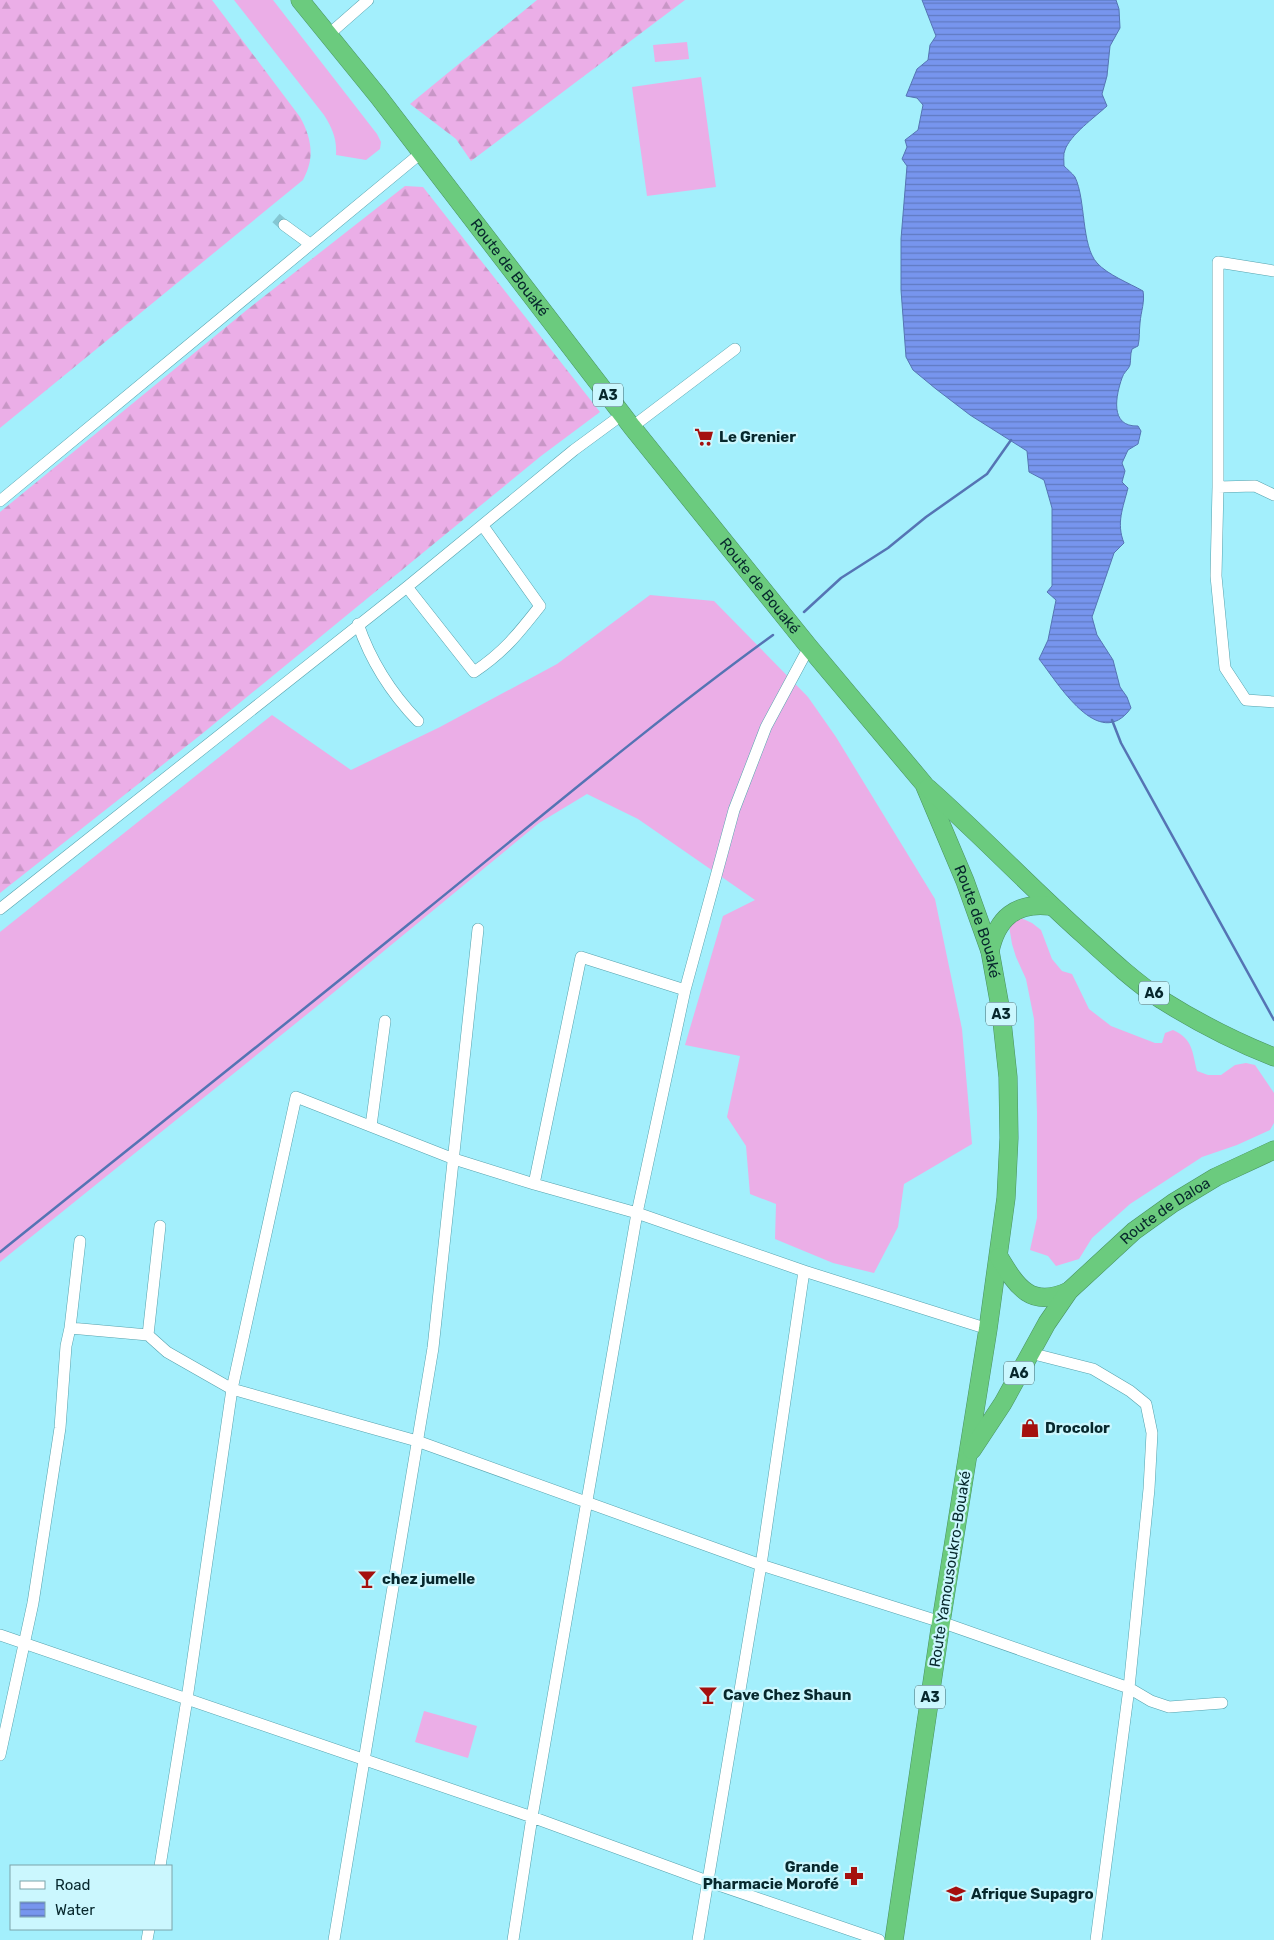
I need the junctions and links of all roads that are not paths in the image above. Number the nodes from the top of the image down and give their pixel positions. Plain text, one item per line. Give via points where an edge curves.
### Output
1 (300, 0) edge
2 (368, 0) edge
3 (327, 36) junction
4 (421, 153) junction
5 (284, 226) tunnel mouth
6 (310, 244) junction
7 (1274, 271) edge
8 (735, 349) dead end
9 (627, 421) junction
10 (1218, 487) junction
11 (1274, 495) edge
12 (0, 501) edge
13 (483, 526) junction
14 (407, 587) junction
15 (358, 624) junction
16 (809, 646) junction
17 (1274, 702) edge
18 (418, 722) dead end
19 (924, 784) junction
20 (1050, 906) junction
21 (0, 909) edge
22 (478, 929) dead end
23 (990, 951) junction
24 (685, 990) junction
25 (384, 1020) dead end
26 (1274, 1057) edge
27 (371, 1126) junction
28 (1274, 1150) edge
29 (454, 1159) junction
30 (534, 1184) junction
31 (637, 1213) junction
32 (160, 1226) dead end
33 (80, 1241) dead end
34 (998, 1258) junction
35 (804, 1271) junction
36 (1069, 1291) junction
37 (70, 1328) junction
38 (988, 1329) junction
39 (148, 1335) junction
40 (1030, 1354) junction
41 (232, 1389) junction
42 (417, 1441) junction
43 (969, 1455) junction
44 (588, 1504) junction
45 (761, 1565) junction
46 (941, 1622) junction
47 (0, 1635) edge
48 (26, 1644) junction
49 (1128, 1688) junction
50 (188, 1699) junction
51 (1222, 1703) dead end
52 (0, 1755) edge
53 (364, 1760) junction
54 (532, 1817) junction
55 (160, 1865) edge
56 (707, 1881) junction
57 (334, 1940) edge
58 (513, 1940) edge
59 (698, 1940) edge
60 (879, 1940) edge
61 (894, 1940) edge
62 (1096, 1940) edge

1 - 3 highway, Route de Bouaké / A3
2 - 3 street
3 - 4 highway, Route de Bouaké / A3
4 - 6 street
4 - 9 highway, Route de Bouaké / A3
5 - 6 street
6 - 12 street
7 - 10 street via 1218,262
8 - 9 street
9 - 13 street via 574,450
9 - 16 highway, Route de Bouaké / A3
10 - 11 street via 1254,486
10 - 17 street via 1216,576 1226,668 1246,700
13 - 14 street
13 - 14 street via 540,606 514,640 495,658 474,672
14 - 15 street
15 - 18 street via 381,676
15 - 21 street
16 - 19 highway, Route de Bouaké / A3
16 - 24 street via 766,727 734,810
19 - 20 highway, A6
19 - 23 highway, Route de Bouaké / A3
20 - 23 highway via 1037,904 1025,907 1006,918 993,936
20 - 26 highway, A6 via 1162,1000 1213,1029
22 - 29 street
23 - 34 highway, Route de Bouaké / A3 via 1008,1077 1006,1198
24 - 30 street via 580,957
24 - 31 street
25 - 27 street
27 - 29 street
27 - 41 street via 296,1098
28 - 36 highway, Route de Daloa / A6 via 1216,1177 1173,1202 1134,1231
29 - 30 street
29 - 42 street via 434,1348
30 - 31 street
31 - 35 street
31 - 44 street
32 - 39 street
33 - 37 street
34 - 36 highway via 1014,1283 1028,1294 1050,1297
34 - 38 highway, Route Yamousoukro-Bouaké / A3
35 - 38 street
35 - 45 street
36 - 40 highway, A6
37 - 39 street
37 - 48 street via 60,1428
38 - 43 highway, Route Yamousoukro-Bouaké / A3
39 - 41 street via 167,1352
40 - 43 highway, A6
40 - 49 street via 1093,1370 1146,1404 1152,1433 1149,1489
41 - 42 street
41 - 50 street
42 - 44 street
42 - 53 street
43 - 46 highway, Route Yamousoukro-Bouaké / A3
44 - 45 street
44 - 54 street
45 - 46 street
45 - 56 street
46 - 49 street
46 - 61 highway, Route Yamousoukro-Bouaké / A3
47 - 48 street
48 - 50 street
48 - 52 street
49 - 51 street via 1168,1707
49 - 62 street
50 - 53 street
50 - 55 street
53 - 54 street
53 - 57 street
54 - 56 street
54 - 58 street
56 - 59 street
56 - 60 street

